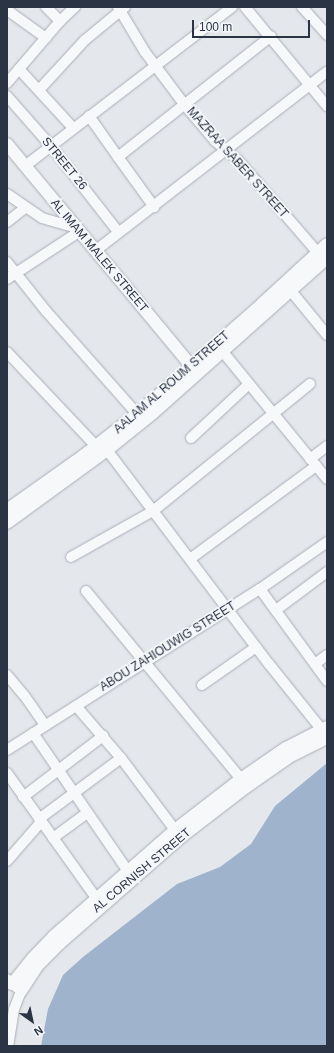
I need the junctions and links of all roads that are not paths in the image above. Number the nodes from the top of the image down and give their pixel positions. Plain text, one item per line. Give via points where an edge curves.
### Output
1 (46, 7) edge
2 (75, 7) edge
3 (232, 7) edge
4 (246, 7) edge
5 (302, 7) edge
6 (121, 8) edge
7 (7, 10) edge
8 (60, 21) junction
9 (327, 35) edge
10 (271, 36) junction
11 (46, 38) junction
12 (155, 66) junction
13 (19, 69) junction
14 (327, 72) edge
15 (7, 84) edge
16 (310, 85) junction
17 (39, 90) junction
18 (7, 96) edge
19 (184, 104) junction
20 (327, 106) edge
21 (89, 116) junction
22 (73, 128) junction
23 (7, 144) edge
24 (51, 146) junction
25 (225, 149) junction
26 (118, 157) junction
27 (25, 166) junction
28 (7, 194) edge
29 (154, 207) junction
30 (25, 208) junction
31 (7, 222) edge
32 (78, 230) junction
33 (119, 233) junction
34 (327, 244) edge
35 (95, 252) junction
36 (322, 255) edge
37 (7, 262) edge
38 (11, 276) edge
39 (291, 291) junction
40 (266, 308) junction
41 (327, 336) edge
42 (7, 352) edge
43 (223, 352) junction
44 (192, 367) junction
45 (249, 384) junction
46 (310, 384) dead end
47 (137, 414) junction
48 (273, 414) junction
49 (191, 438) dead end
50 (327, 446) edge
51 (102, 448) junction
52 (313, 463) junction
53 (327, 479) edge
54 (38, 494) junction
55 (7, 510) edge
56 (153, 511) junction
57 (7, 522) edge
58 (327, 542) edge
59 (70, 557) dead end
60 (190, 559) junction
61 (327, 572) edge
62 (260, 589) junction
63 (86, 591) dead end
64 (228, 610) junction
65 (276, 610) junction
66 (256, 646) junction
67 (327, 655) edge
68 (145, 662) junction
69 (314, 664) junction
70 (7, 676) edge
71 (327, 681) edge
72 (202, 685) dead end
73 (11, 688) edge
74 (76, 706) junction
75 (45, 725) junction
76 (325, 731) edge
77 (33, 734) junction
78 (103, 736) junction
79 (7, 750) edge
80 (120, 758) junction
81 (58, 770) junction
82 (7, 774) edge
83 (240, 779) junction
84 (74, 793) junction
85 (23, 797) junction
86 (87, 813) junction
87 (40, 820) junction
88 (175, 830) junction
89 (53, 838) junction
90 (7, 861) edge
91 (127, 870) junction
92 (96, 898) junction
93 (12, 986) edge
94 (8, 1046) edge

1 - 8 street
2 - 8 street
3 - 12 street
4 - 10 street
5 - 9 street
6 - 12 street, MAZRAA SABER STREET via 136,38
6 - 17 street via 69,56
7 - 11 street
8 - 11 street
10 - 16 street
10 - 19 street
11 - 13 street
12 - 19 street, MAZRAA SABER STREET
12 - 21 street
13 - 15 street
13 - 17 street
14 - 16 street
16 - 20 street
16 - 25 street
17 - 22 street
18 - 24 street, STREET 26
19 - 25 street, MAZRAA SABER STREET via 210,136
19 - 26 street
21 - 22 street
21 - 26 street
22 - 24 street
23 - 27 street, AL IMAM MALEK STREET
24 - 27 street
24 - 33 street, STREET 26
25 - 29 street
25 - 36 street, MAZRAA SABER STREET via 238,160
26 - 29 street
27 - 32 street, AL IMAM MALEK STREET
28 - 30 street
29 - 33 street
30 - 31 street
30 - 32 street via 51,222
32 - 35 street, AL IMAM MALEK STREET
32 - 38 street
33 - 35 street
34 - 36 street, AALAM AL ROUM STREET
35 - 44 street, AL IMAM MALEK STREET
36 - 39 street, AALAM AL ROUM STREET
36 - 40 street, AALAM AL ROUM STREET
37 - 38 street
38 - 47 street
39 - 40 street, AALAM AL ROUM STREET
39 - 41 street
40 - 43 street, AALAM AL ROUM STREET
40 - 44 street, AALAM AL ROUM STREET
42 - 51 street
43 - 45 street
43 - 51 street, AALAM AL ROUM STREET via 176,394
44 - 47 street, AALAM AL ROUM STREET
45 - 48 street
45 - 49 street
46 - 48 street
47 - 51 street, AALAM AL ROUM STREET
48 - 52 street
48 - 56 street
50 - 52 street
51 - 54 street, AALAM AL ROUM STREET
51 - 56 street
52 - 53 street
52 - 60 street
54 - 55 street, AALAM AL ROUM STREET
54 - 57 street, AALAM AL ROUM STREET
56 - 59 street
56 - 60 street
58 - 62 street, ABOU ZAHIOUWIG STREET
60 - 64 street
61 - 65 street
62 - 64 street, ABOU ZAHIOUWIG STREET
62 - 65 street
63 - 68 street
64 - 66 street
64 - 68 street, ABOU ZAHIOUWIG STREET
65 - 69 street
66 - 72 street
66 - 76 street
67 - 69 street
68 - 74 street, ABOU ZAHIOUWIG STREET
68 - 83 street
69 - 71 street
70 - 73 street
73 - 75 street via 24,695
74 - 75 street, ABOU ZAHIOUWIG STREET
74 - 78 street
75 - 77 street, ABOU ZAHIOUWIG STREET
76 - 83 street, AL CORNISH STREET via 286,748
76 - 93 street, AL CORNISH STREET via 181,837
77 - 79 street, ABOU ZAHIOUWIG STREET
77 - 81 street
78 - 80 street
78 - 81 street
80 - 84 street
80 - 88 street
81 - 84 street
81 - 85 street
82 - 85 street
83 - 88 street, AL CORNISH STREET
84 - 86 street
84 - 87 street
85 - 87 street
86 - 89 street
86 - 91 street
87 - 89 street
87 - 90 street
88 - 91 street, AL CORNISH STREET
89 - 92 street
91 - 92 street, AL CORNISH STREET
92 - 93 street, AL CORNISH STREET via 43,948
93 - 94 street, AL CORNISH STREET via 14,1010

